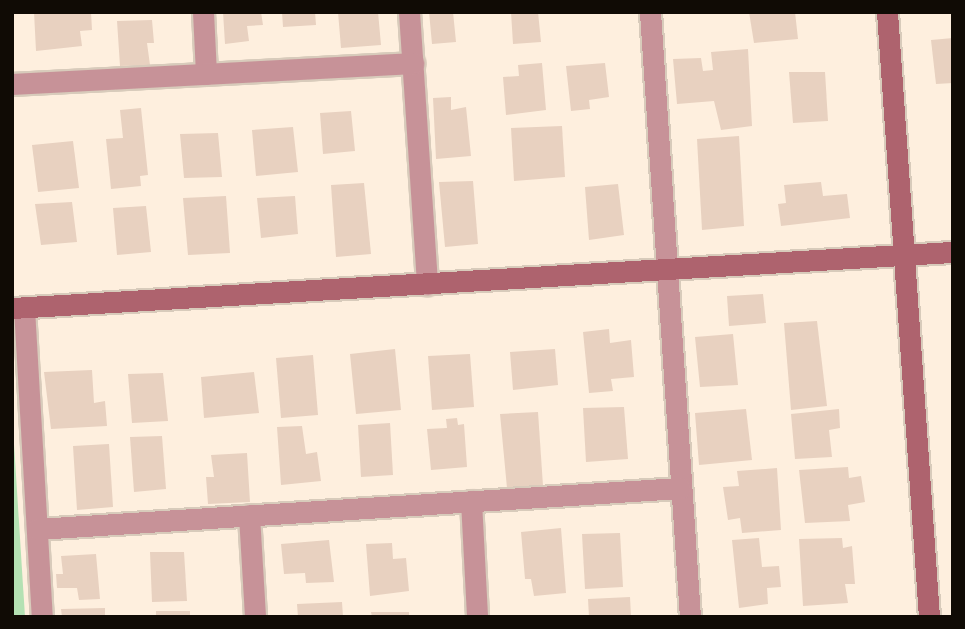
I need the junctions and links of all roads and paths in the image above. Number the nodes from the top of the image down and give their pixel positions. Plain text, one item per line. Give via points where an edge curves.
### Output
1 (203, 12) edge
2 (409, 12) edge
3 (650, 12) edge
4 (887, 12) edge
5 (413, 63) junction
6 (206, 74) junction
7 (12, 84) edge
8 (953, 253) edge
9 (902, 256) junction
10 (664, 270) junction
11 (428, 284) junction
12 (18, 308) edge
13 (680, 488) junction
14 (471, 501) junction
15 (249, 515) junction
16 (37, 529) junction
17 (42, 617) edge
18 (255, 617) edge
19 (477, 617) edge
20 (690, 617) edge
21 (929, 617) edge

1 - 6 street
2 - 5 street
3 - 10 street
4 - 9 street
5 - 6 street
5 - 11 street
6 - 7 street
8 - 9 street
9 - 10 street
9 - 21 street
10 - 11 street
10 - 13 street
11 - 12 street
12 - 16 street
13 - 14 street
13 - 20 street
14 - 15 street
14 - 19 street
15 - 16 street
15 - 18 street
16 - 17 street

